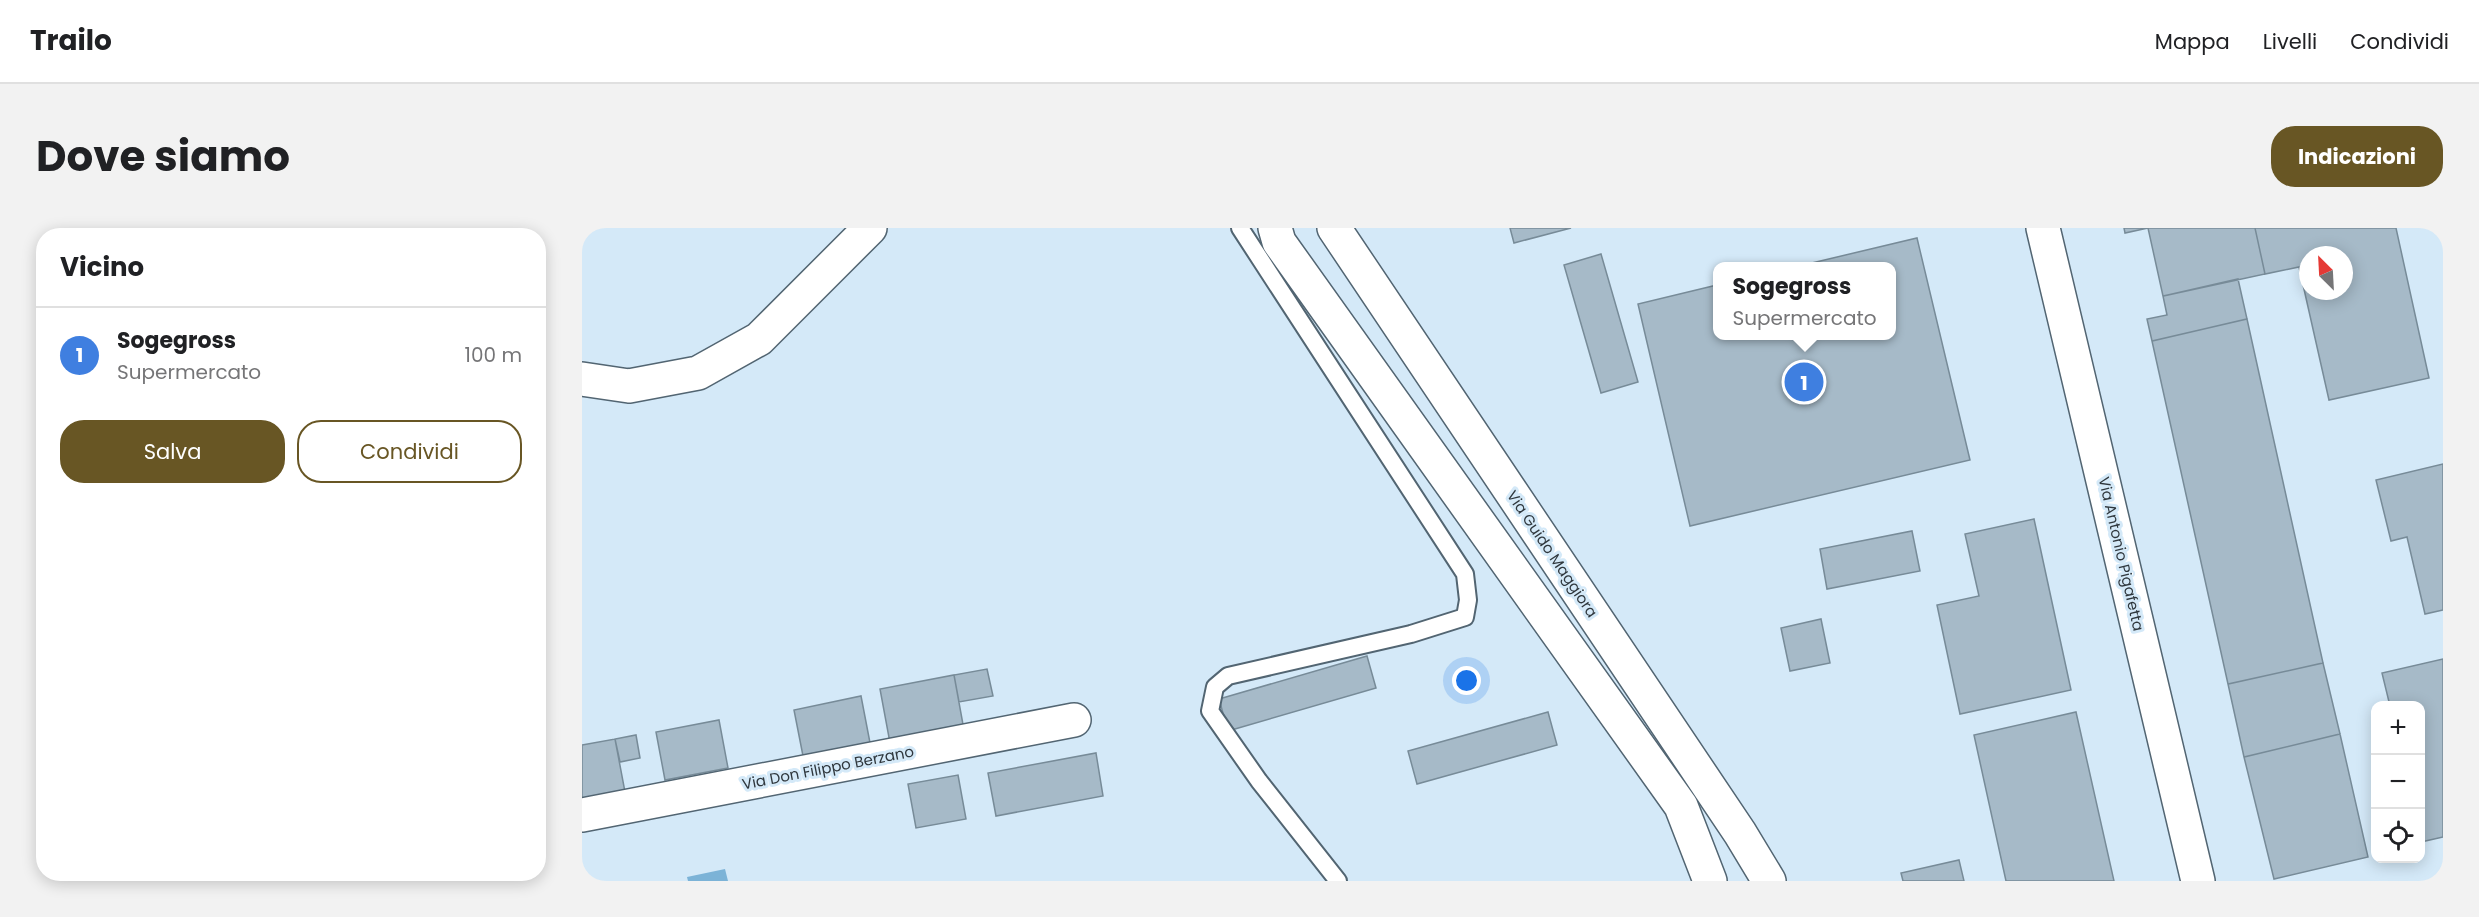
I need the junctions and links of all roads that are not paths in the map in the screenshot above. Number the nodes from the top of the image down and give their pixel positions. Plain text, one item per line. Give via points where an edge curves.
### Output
1 (870, 228) edge
2 (1240, 228) edge
3 (1275, 228) edge
4 (1334, 228) edge
5 (2043, 228) edge
6 (582, 379) edge
7 (1074, 720) dead end
8 (582, 815) edge
9 (1338, 881) edge
10 (1710, 881) edge
11 (1769, 881) edge
12 (2198, 881) edge

1 - 6 street via 759,339 698,373 629,386
2 - 9 lane via 1465,574 1465,617 1412,634 1228,676 1215,687 1209,711
3 - 10 street via 1279,242 1681,806
4 - 11 street, Via Guido Maggiora
5 - 12 street, Via Antonio Pigafetta
7 - 8 street, Via Don Filippo Berzano

